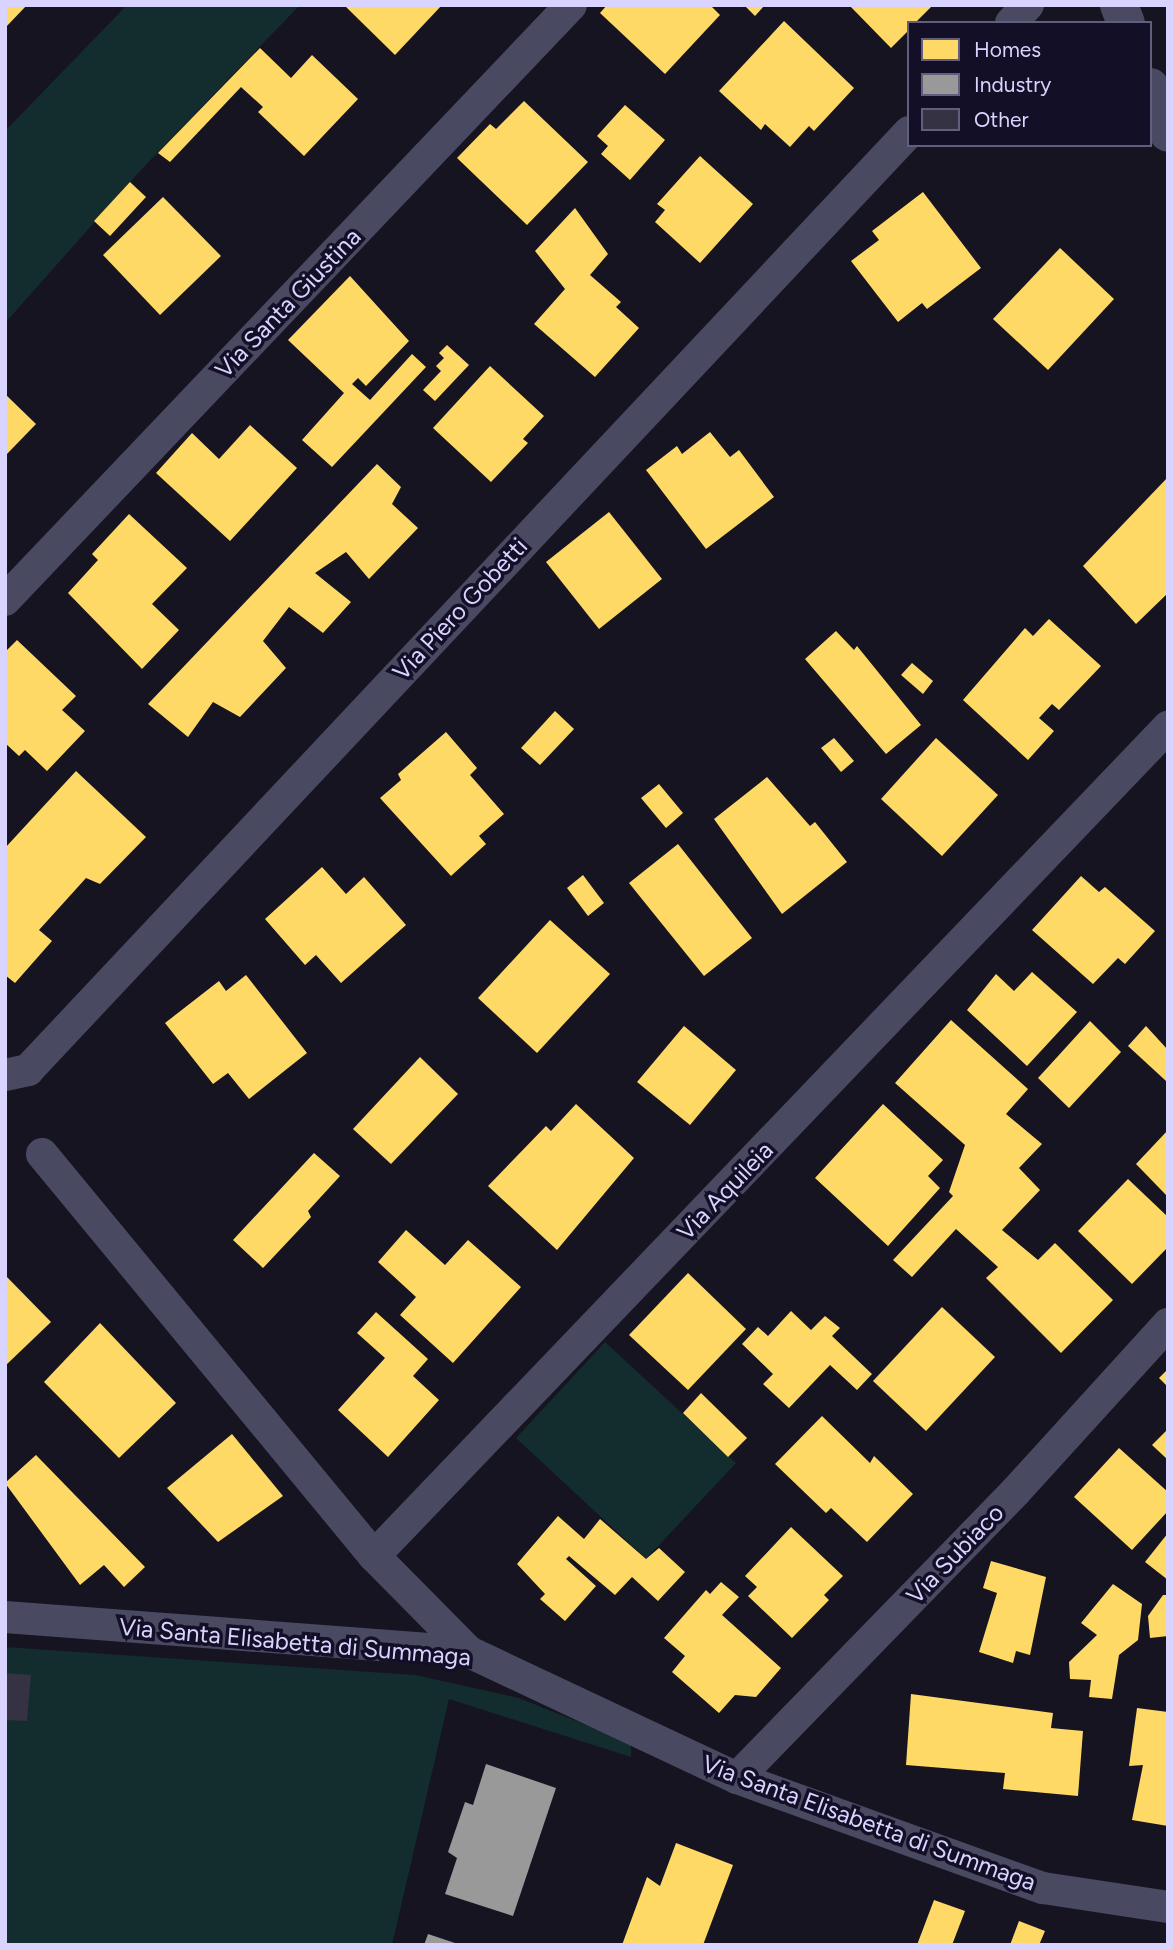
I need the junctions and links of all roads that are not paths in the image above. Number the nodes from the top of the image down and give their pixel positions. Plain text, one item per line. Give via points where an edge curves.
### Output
1 (571, 5) edge
2 (1028, 5) edge
3 (1013, 21) edge
4 (1152, 92) edge
5 (1168, 133) edge
6 (907, 134) edge
7 (5, 600) edge
8 (1168, 727) edge
9 (5, 1075) edge
10 (42, 1154) dead end
11 (1168, 1324) edge
12 (374, 1556) junction
13 (5, 1618) edge
14 (468, 1652) junction
15 (737, 1778) junction
16 (1168, 1907) edge

1 - 7 street, Via Santa Giustina
2 - 3 street
4 - 5 street
6 - 9 street, Via Piero Gobetti via 28,1070
8 - 12 street, Via Aquileia
10 - 12 street
11 - 15 street, Via Subiaco via 1016,1491
12 - 14 street
13 - 14 street, Via Santa Elisabetta di Summaga
14 - 15 street, Via Santa Elisabetta di Summaga
15 - 16 street, Via Santa Elisabetta di Summaga via 1043,1888

